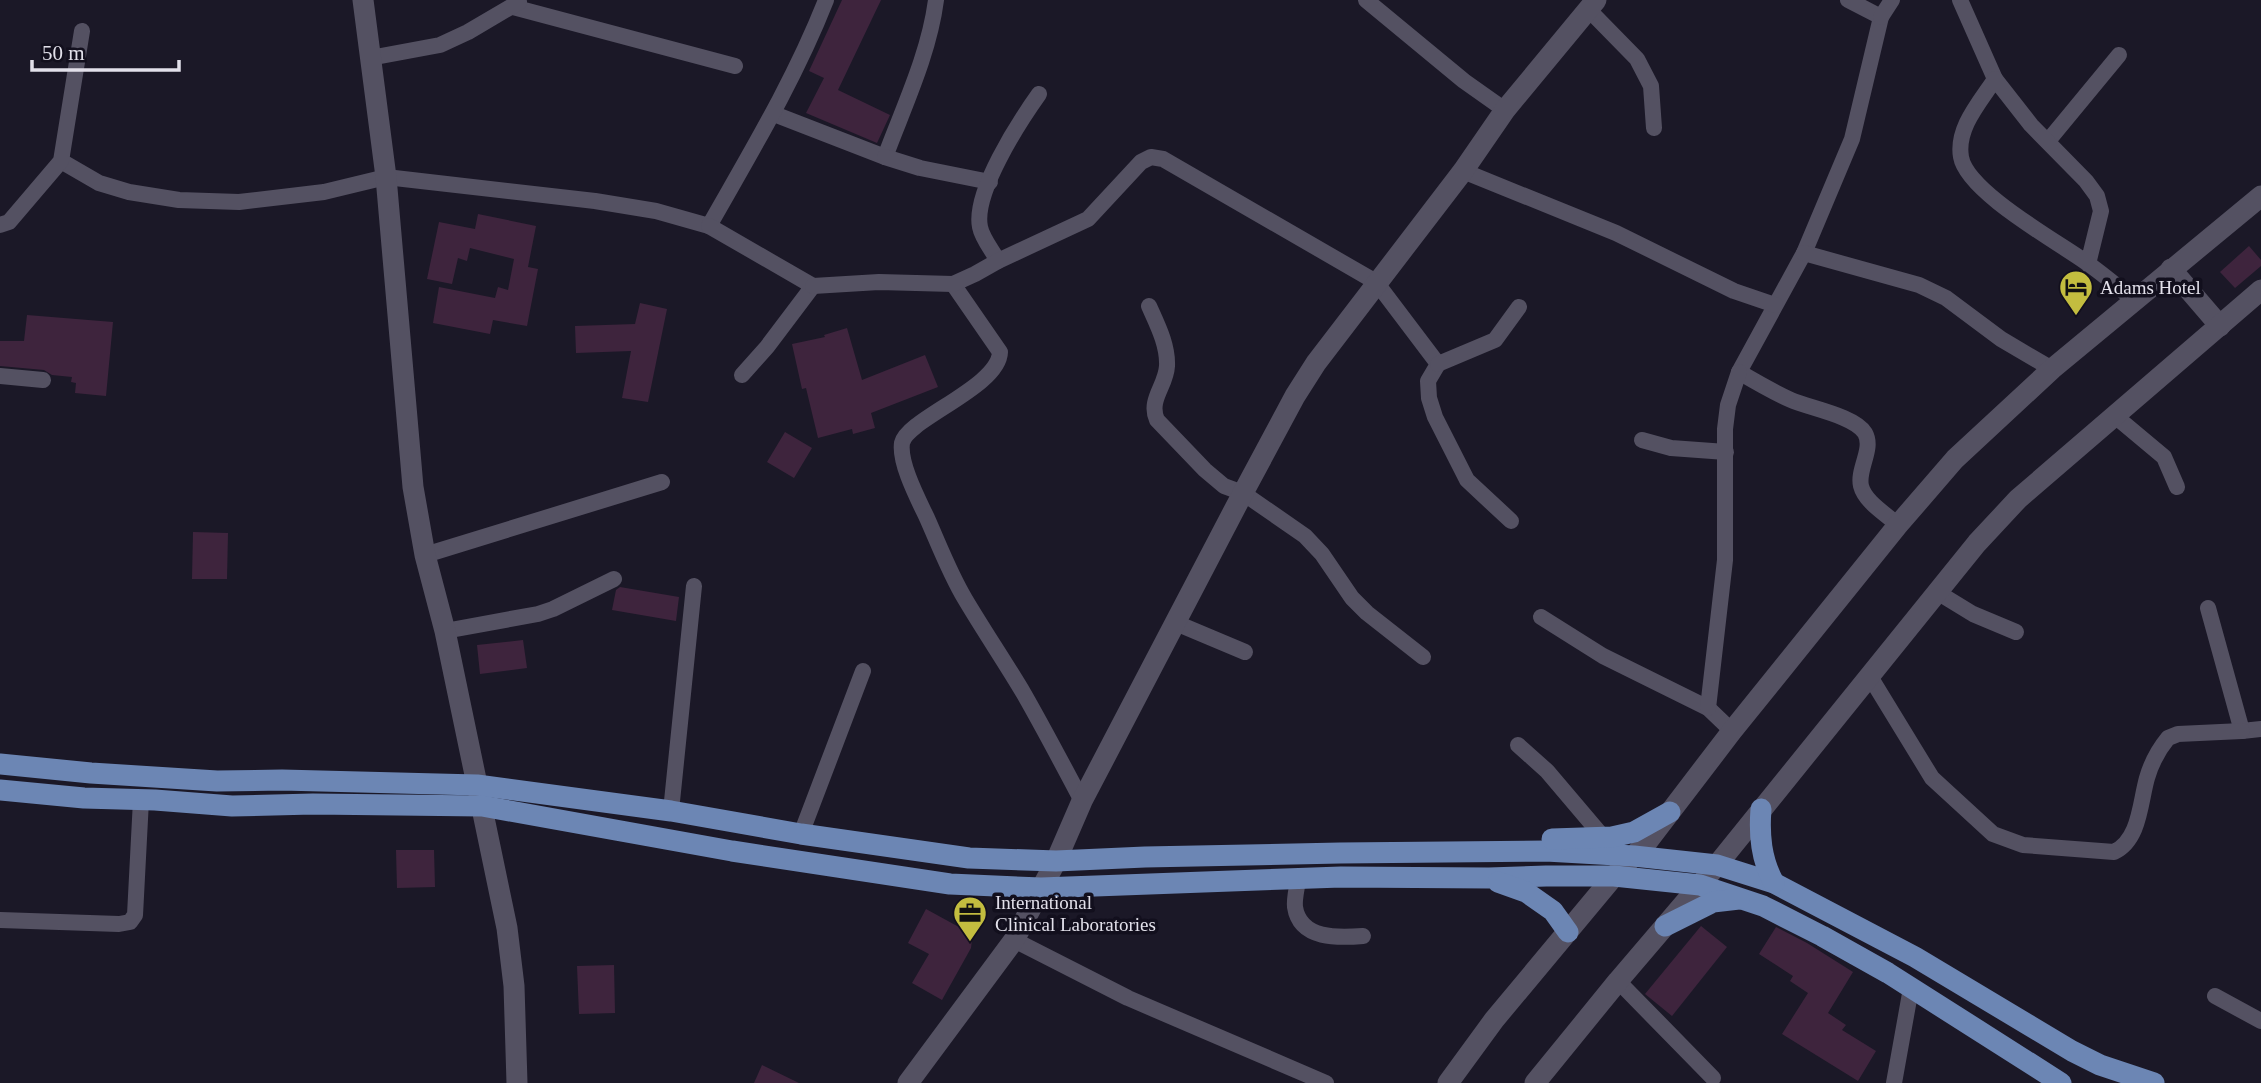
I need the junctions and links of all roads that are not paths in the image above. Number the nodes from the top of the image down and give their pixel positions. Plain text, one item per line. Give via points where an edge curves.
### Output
1 (363, 0) edge
2 (826, 0) edge
3 (936, 0) edge
4 (1366, 0) edge
5 (1848, 0) edge
6 (1892, 0) edge
7 (1960, 0) edge
8 (517, 3) edge
9 (1593, 5) edge
10 (1881, 17) junction
11 (82, 31) dead end
12 (2119, 55) dead end
13 (370, 58) junction
14 (734, 66) dead end
15 (1995, 79) junction
16 (1039, 94) dead end
17 (1505, 110) junction
18 (774, 114) junction
19 (1654, 128) dead end
20 (2048, 141) junction
21 (884, 157) junction
22 (61, 161) junction
23 (1463, 171) junction
24 (386, 177) junction
25 (990, 182) junction
26 (2261, 196) edge
27 (0, 225) edge
28 (709, 226) junction
29 (1804, 253) junction
30 (998, 261) junction
31 (2088, 264) junction
32 (2171, 269) junction
33 (1376, 282) junction
34 (953, 284) junction
35 (813, 286) junction
36 (2261, 290) edge
37 (2134, 300) junction
38 (1775, 304) junction
39 (1149, 306) dead end
40 (1519, 307) dead end
41 (2220, 326) junction
42 (1438, 364) junction
43 (2052, 369) junction
44 (1739, 372) junction
45 (742, 375) dead end
46 (0, 376) edge
47 (43, 380) dead end
48 (2115, 416) junction
49 (1642, 440) dead end
50 (1726, 452) junction
51 (662, 482) dead end
52 (2178, 487) dead end
53 (1242, 493) junction
54 (1511, 521) dead end
55 (1898, 525) junction
56 (425, 555) junction
57 (614, 579) dead end
58 (694, 586) dead end
59 (1937, 592) junction
60 (2208, 608) dead end
61 (1541, 617) dead end
62 (1176, 623) junction
63 (445, 631) junction
64 (2016, 632) dead end
65 (1245, 652) dead end
66 (1423, 657) dead end
67 (863, 671) dead end
68 (1870, 675) junction
69 (1708, 708) junction
70 (2261, 729) edge
71 (1732, 731) junction
72 (2242, 731) junction
73 (1518, 746) dead end
74 (0, 764) edge
75 (477, 785) junction
76 (0, 790) edge
77 (141, 800) junction
78 (1082, 801) junction
79 (482, 806) junction
80 (1761, 809) junction
81 (671, 811) junction
82 (1670, 812) junction
83 (801, 834) junction
84 (1603, 837) junction
85 (1489, 851) junction
86 (1634, 856) junction
87 (1056, 861) junction
88 (1717, 865) junction
89 (1614, 876) junction
90 (1489, 878) junction
91 (1298, 880) junction
92 (1774, 883) junction
93 (1700, 885) junction
94 (1041, 888) junction
95 (1744, 898) junction
96 (0, 920) edge
97 (1665, 926) junction
98 (1568, 932) junction
99 (1363, 936) dead end
100 (1014, 940) junction
101 (1618, 981) junction
102 (1911, 988) junction
103 (2215, 996) dead end
104 (2261, 1020) edge
105 (1713, 1078) dead end
106 (517, 1083) edge
107 (908, 1083) edge
108 (1326, 1083) edge
109 (1448, 1083) edge
110 (1535, 1083) edge
111 (1894, 1083) edge
112 (2061, 1083) edge
113 (2154, 1083) edge

1 - 13 street
2 - 18 street
3 - 21 street via 918,71
4 - 17 street
5 - 10 street
6 - 10 street
7 - 15 street
8 - 13 street via 440,46
8 - 14 street
9 - 17 street
9 - 19 street via 1637,59 1651,86
10 - 29 street via 1852,139
11 - 22 street
12 - 20 street
13 - 24 street
15 - 20 street
15 - 31 street via 1965,125 1961,158 2001,206
16 - 25 street via 1015,129
17 - 23 street
18 - 21 street
18 - 28 street
20 - 31 street via 2097,196 2101,211
21 - 25 street
22 - 24 street via 99,183 179,200 239,202 324,192
22 - 27 street via 9,222
23 - 33 street
23 - 38 street via 1616,233 1734,291
24 - 28 street via 595,201
24 - 56 street via 413,487
25 - 30 street via 982,198 980,229
26 - 32 street
28 - 35 street
29 - 38 street
29 - 43 street via 1928,289
30 - 33 street via 1088,219 1151,157 1163,159
30 - 34 street
31 - 37 street
32 - 37 street
32 - 41 street
33 - 42 street
33 - 53 street via 1295,396
34 - 35 street
34 - 78 street via 1000,352 1000,360 959,398 910,430 902,440 902,454 914,491 964,597
35 - 45 street
36 - 41 street
37 - 43 street
38 - 44 street
39 - 53 street via 1168,363 1154,401 1157,420 1205,470 1224,486
40 - 42 street via 1495,340
41 - 48 street
42 - 54 street via 1428,381 1436,416 1467,480
43 - 55 street via 1955,459
44 - 50 street via 1728,405
44 - 55 street via 1791,400 1860,427 1867,435 1861,485 1868,499
46 - 47 street
48 - 52 street via 2164,457
48 - 59 street via 2018,499
49 - 50 street via 1671,448
50 - 69 street via 1725,560
51 - 56 street
53 - 62 street
53 - 66 street via 1305,537 1352,598
55 - 71 street
56 - 63 street
57 - 63 street via 538,614
58 - 81 street
59 - 64 street
59 - 68 street
60 - 72 street
61 - 69 street via 1603,656
62 - 65 street
62 - 78 street
63 - 75 street
67 - 83 street
68 - 72 street via 1932,778 1993,834 2023,845 2114,852 2123,848 2133,834 2148,775 2168,738
68 - 80 street
69 - 71 street
70 - 72 street
71 - 82 street
73 - 84 street via 1547,771
74 - 75 main road via 217,781
75 - 79 street
75 - 81 main road
76 - 77 main road
77 - 79 main road via 232,806
77 - 96 street via 135,915 130,922
78 - 87 street
79 - 94 main road via 810,864 950,884
79 - 106 street via 507,928
80 - 88 street
80 - 92 main road via 1763,855
81 - 83 main road
82 - 84 main road via 1634,832
82 - 86 street
83 - 87 main road via 969,858
84 - 85 main road via 1523,840
85 - 86 main road
85 - 87 main road
86 - 88 main road
86 - 89 street
87 - 94 street
88 - 92 main road
88 - 93 street
89 - 90 main road
89 - 93 main road
89 - 98 street
90 - 91 main road
90 - 98 main road via 1526,892 1553,911
91 - 94 main road
91 - 99 street via 1295,907 1310,930 1323,936
92 - 113 main road via 1915,957 2072,1051
93 - 95 main road
93 - 97 street
94 - 100 street
95 - 97 main road via 1713,902
95 - 102 main road via 1822,936
97 - 101 street
98 - 109 street
100 - 107 street
100 - 108 street via 1128,998
101 - 105 street
101 - 110 street
102 - 111 street
102 - 112 main road
103 - 104 street

